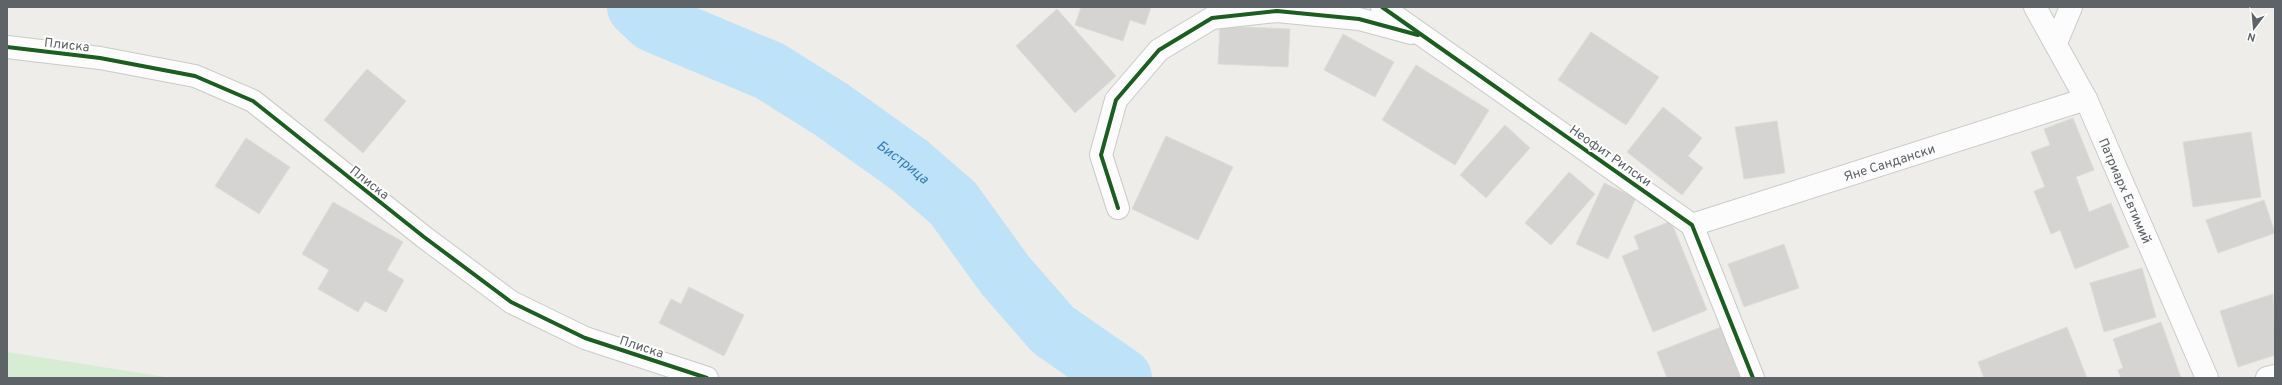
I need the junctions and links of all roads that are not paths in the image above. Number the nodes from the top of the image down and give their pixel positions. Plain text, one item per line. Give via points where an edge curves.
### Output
1 (1382, 7) edge
2 (2035, 7) edge
3 (2071, 7) edge
4 (1426, 37) junction
5 (2056, 43) junction
6 (7, 47) edge
7 (2086, 99) junction
8 (1118, 208) dead end
9 (1692, 225) junction
10 (2275, 376) edge
11 (707, 378) edge
12 (1753, 378) edge
13 (2207, 378) edge
14 (2267, 378) edge

1 - 4 street, Неофит Рилски
2 - 5 street, Патриарх Евтимий
3 - 5 street
4 - 8 street via 1359,19 1277,12 1212,18 1159,50 1116,100 1101,155
4 - 9 street, Неофит Рилски
5 - 7 street, Патриарх Евтимий
6 - 11 street, Плиска via 100,58 195,76 253,101 424,237 511,302 585,338
7 - 9 street, Яне Сандански
7 - 13 street, Патриарх Евтимий
9 - 12 street
10 - 14 street

